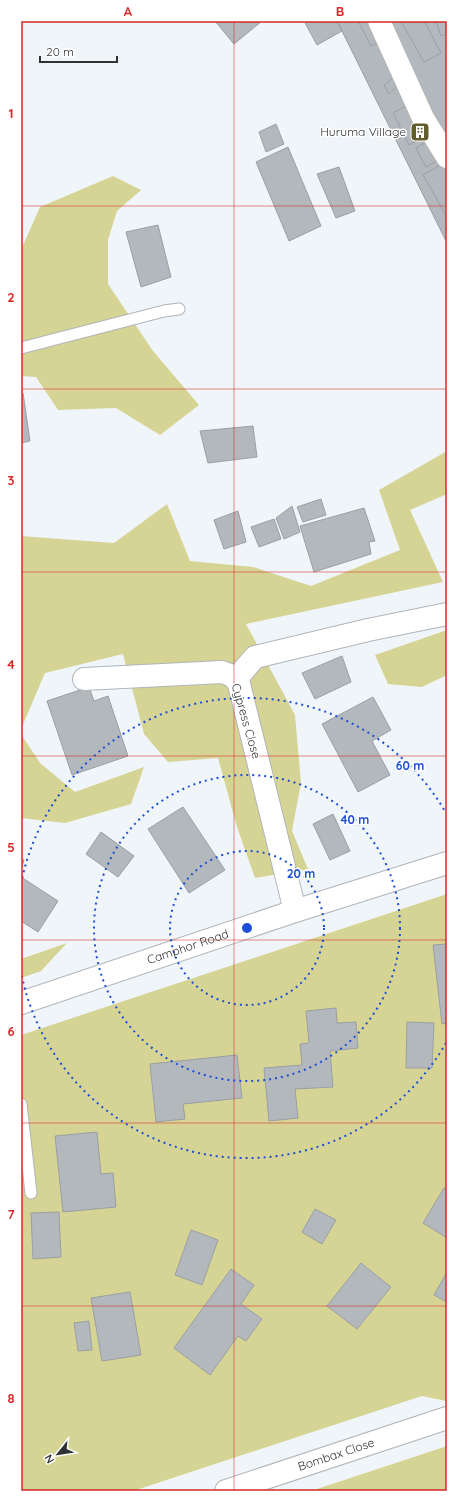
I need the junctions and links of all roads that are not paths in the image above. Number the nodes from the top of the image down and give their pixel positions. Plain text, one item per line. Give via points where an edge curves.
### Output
1 (379, 21) edge
2 (447, 157) edge
3 (179, 309) dead end
4 (21, 348) edge
5 (447, 614) edge
6 (84, 679) dead end
7 (236, 679) junction
8 (447, 864) edge
9 (295, 911) junction
10 (21, 1003) edge
11 (21, 1104) edge
12 (31, 1193) dead end
13 (447, 1418) edge
14 (226, 1491) edge

1 - 2 street via 423,118
3 - 4 lane
5 - 7 street via 368,630 255,658
6 - 7 street, Cypress Close via 222,672
7 - 9 street, Cypress Close
8 - 9 street, Camphor Road
9 - 10 street, Camphor Road
11 - 12 lane
13 - 14 street, Bombax Close

